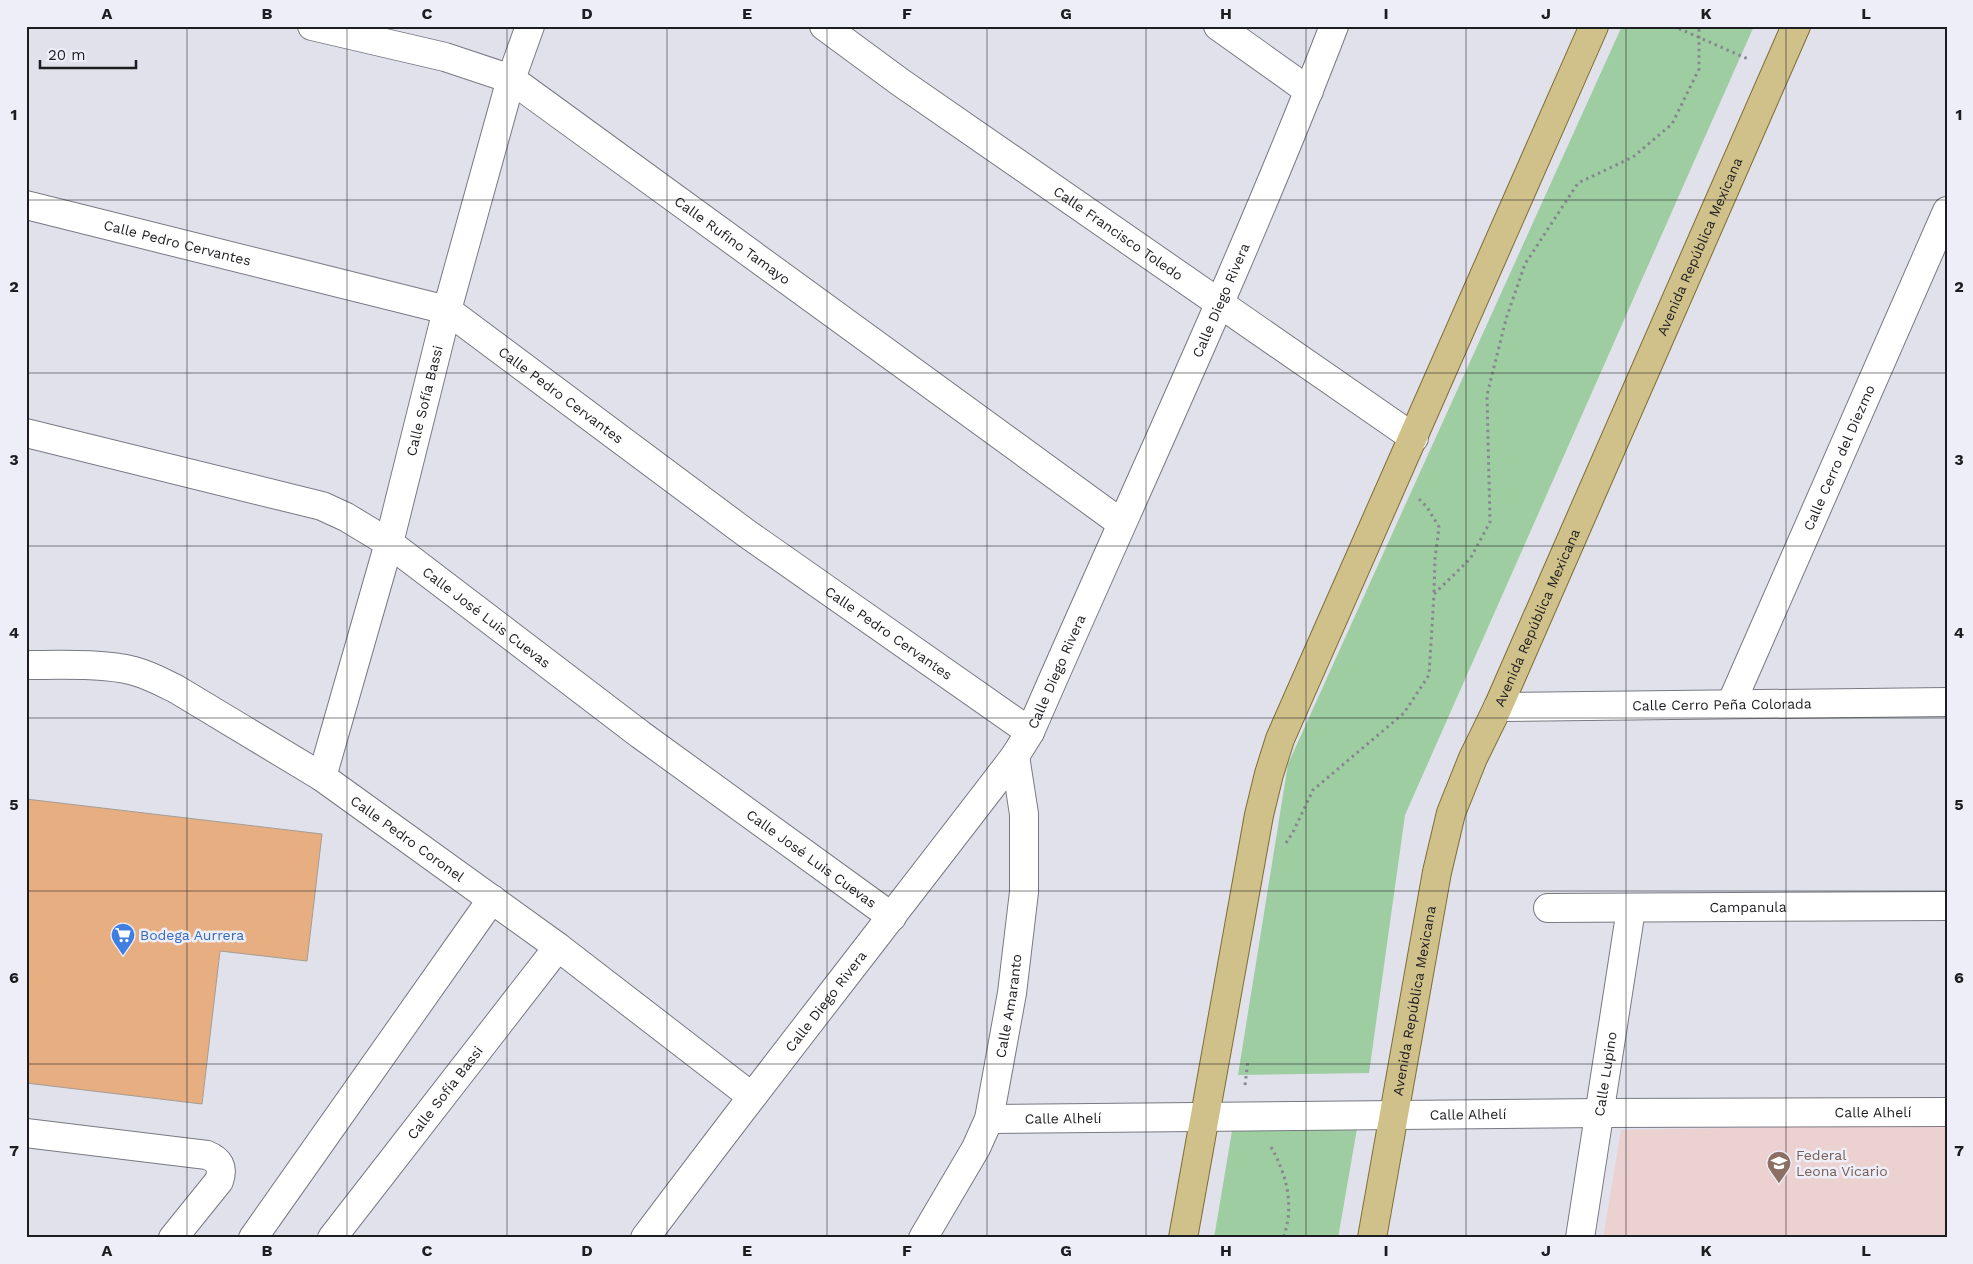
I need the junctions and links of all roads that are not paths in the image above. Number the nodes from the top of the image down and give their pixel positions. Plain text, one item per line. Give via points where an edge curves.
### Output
1 (312, 26) edge
2 (530, 26) edge
3 (824, 26) edge
4 (1218, 26) edge
5 (1334, 26) edge
6 (1594, 26) edge
7 (1796, 26) edge
8 (511, 79) junction
9 (1309, 91) junction
10 (26, 204) edge
11 (1947, 211) edge
12 (1220, 304) junction
13 (447, 310) junction
14 (26, 433) edge
15 (1414, 438) junction
16 (1121, 523) junction
17 (389, 543) junction
18 (26, 665) edge
19 (1947, 702) edge
20 (1731, 704) junction
21 (1498, 707) junction
22 (1030, 732) junction
23 (1014, 756) junction
24 (322, 777) junction
25 (492, 899) junction
26 (1947, 906) edge
27 (1548, 908) dead end
28 (1631, 909) junction
29 (892, 917) junction
30 (558, 947) junction
31 (751, 1096) junction
32 (1947, 1112) edge
33 (1600, 1114) junction
34 (1392, 1115) junction
35 (1204, 1117) junction
36 (989, 1120) junction
37 (26, 1133) edge
38 (173, 1238) edge
39 (253, 1238) edge
40 (332, 1238) edge
41 (645, 1238) edge
42 (923, 1238) edge
43 (1183, 1238) edge
44 (1372, 1238) edge
45 (1580, 1238) edge

1 - 8 street, Calle Rufino Tamayo via 445,57
2 - 8 street, Calle Sofía Bassi
3 - 12 street, Calle Francisco Toledo
4 - 9 street
5 - 9 street, Calle Diego Rivera
6 - 15 main road
7 - 21 main road, Avenida República Mexicana
8 - 13 street, Calle Sofía Bassi
8 - 16 street, Calle Rufino Tamayo
9 - 12 street, Calle Diego Rivera
10 - 13 street, Calle Pedro Cervantes
11 - 20 street, Calle Cerro del Diezmo
12 - 15 street, Calle Francisco Toledo
12 - 16 street, Calle Diego Rivera
13 - 17 street, Calle Sofía Bassi
13 - 22 street, Calle Pedro Cervantes via 746,533
14 - 17 street, Calle José Luis Cuevas via 322,506
15 - 35 main road via 1280,739 1269,774
16 - 22 street, Calle Diego Rivera
17 - 24 street, Calle Sofía Bassi
17 - 29 street, Calle José Luis Cuevas via 641,734
18 - 24 street, Calle Pedro Coronel via 114,667 155,678
19 - 20 street, Calle Cerro Peña Colorada
20 - 21 street, Calle Cerro Peña Colorada
21 - 34 main road, Avenida República Mexicana via 1451,813
22 - 23 street, Calle Diego Rivera
23 - 29 street, Calle Diego Rivera
23 - 36 street, Calle Amaranto via 1024,814 1024,892 1012,993
24 - 25 street, Calle Pedro Coronel
25 - 30 street, Calle Pedro Coronel
25 - 39 street
26 - 28 street, Campanula
27 - 28 street, Campanula
28 - 33 street, Calle Lupino
29 - 31 street, Calle Diego Rivera
30 - 31 street, Calle Pedro Coronel
30 - 40 street, Calle Sofía Bassi
31 - 41 street, Calle Diego Rivera
32 - 33 street, Calle Alhelí
33 - 34 street, Calle Alhelí
33 - 45 street, Calle Lupino
34 - 35 street, Calle Alhelí
34 - 44 main road, Avenida República Mexicana
35 - 36 street, Calle Alhelí
35 - 43 main road
36 - 42 street, Calle Amaranto
37 - 38 street via 214,1158 221,1169 219,1180

